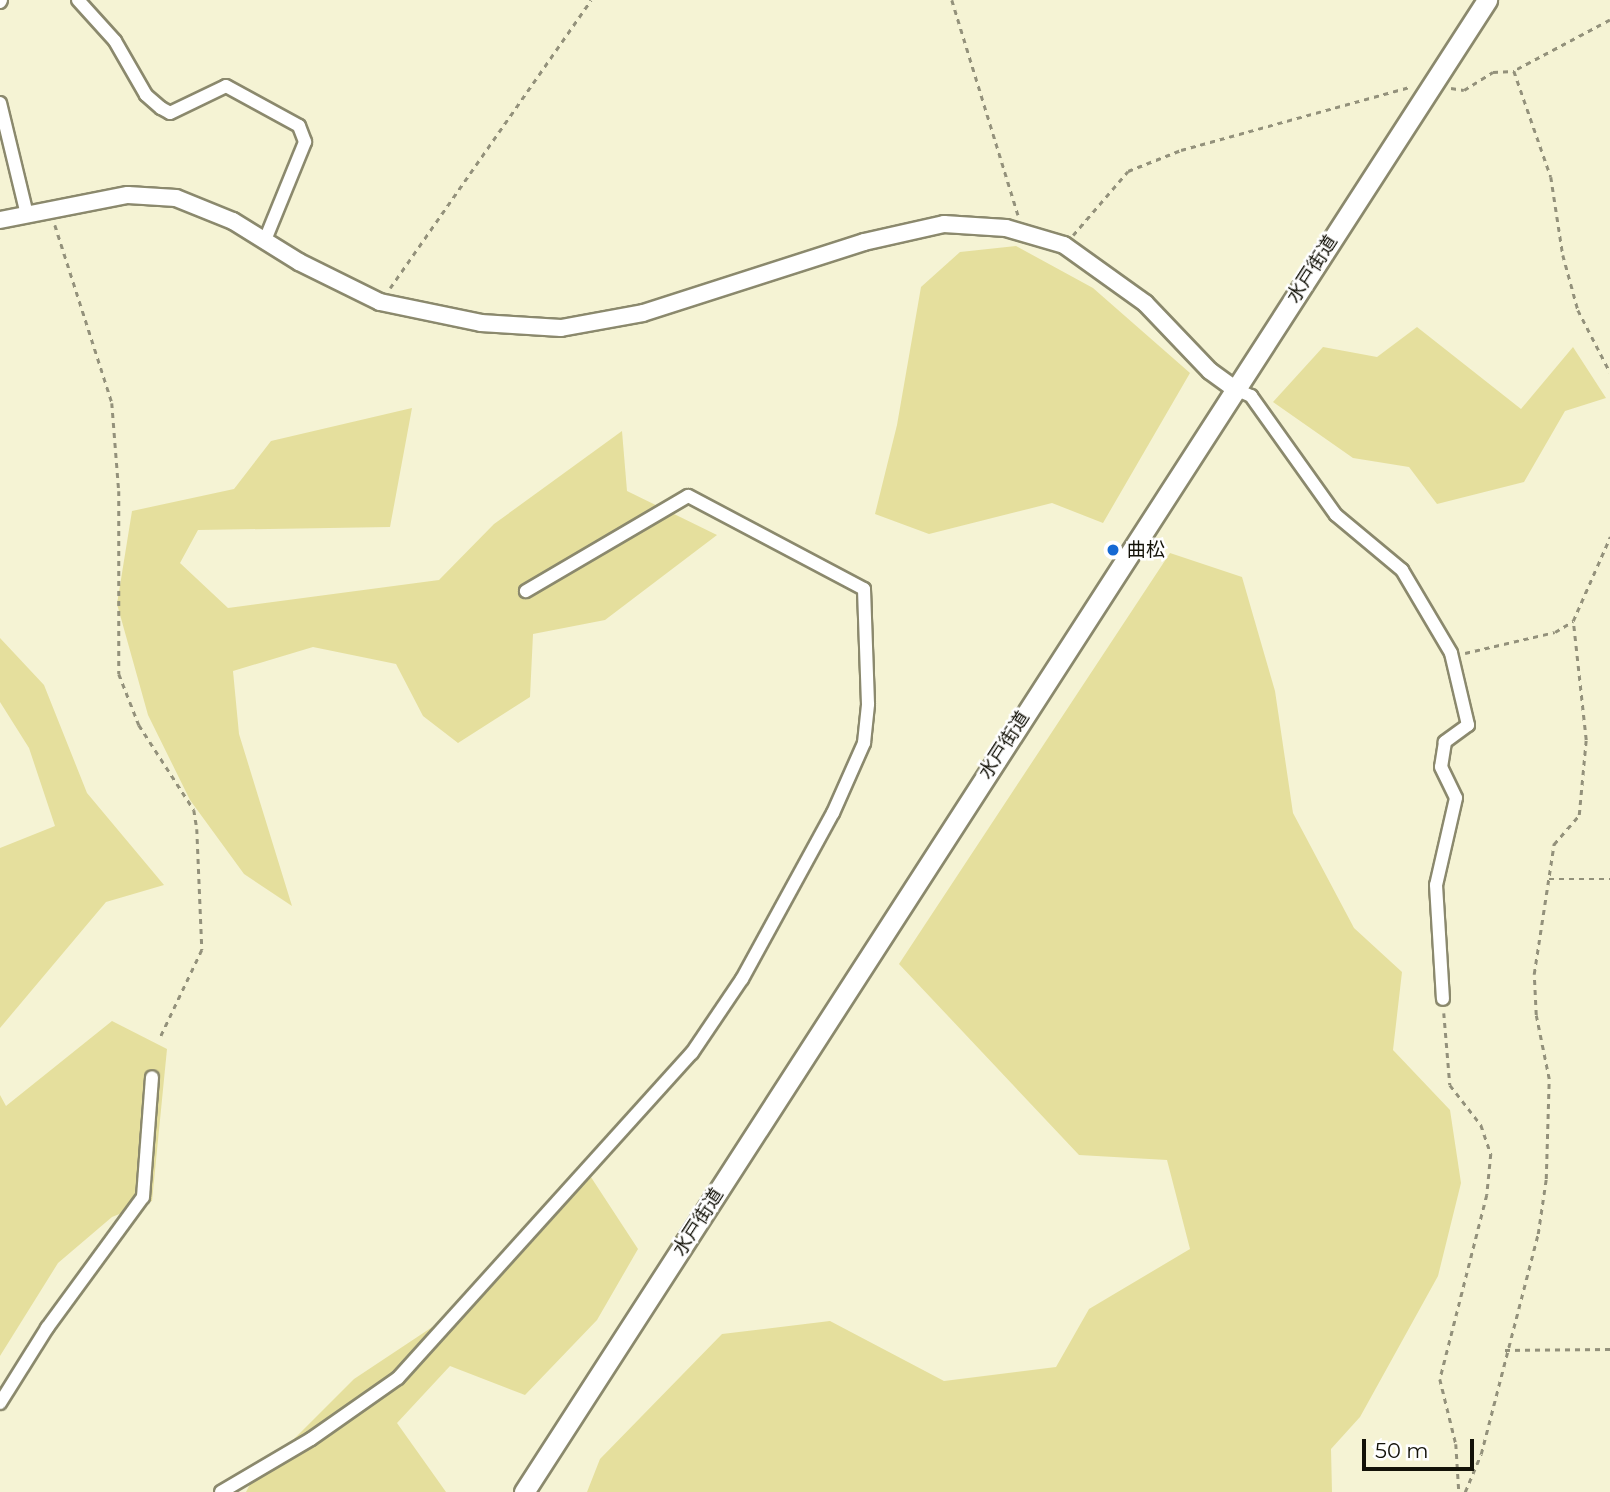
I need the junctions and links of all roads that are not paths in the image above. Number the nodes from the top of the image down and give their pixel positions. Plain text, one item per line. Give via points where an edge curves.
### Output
1 (78, 0) edge
2 (1486, 0) edge
3 (0, 103) edge
4 (27, 215) junction
5 (0, 219) edge
6 (265, 240) junction
7 (1233, 388) junction
8 (526, 591) dead end
9 (1443, 999) road end
10 (152, 1077) dead end
11 (0, 1403) edge
12 (221, 1492) edge
13 (524, 1492) edge

1 - 6 street via 115,41 146,95 161,108 170,113 226,86 299,126 304,142
2 - 7 highway, 水戸街道
3 - 4 street
4 - 5 street
4 - 6 street via 128,195 176,198 233,221
6 - 7 street via 380,302 481,323 561,328 643,313 863,242 944,224 1023,232 1064,245 1145,303 1210,371
7 - 9 street via 1251,396 1336,515 1402,570 1451,653 1468,725 1445,742 1441,767 1456,798 1436,885
7 - 13 highway, 水戸街道
8 - 12 street via 688,496 864,589 868,704 863,743 834,813 749,967 692,1054 398,1378 311,1439
10 - 11 street via 143,1197 47,1328

